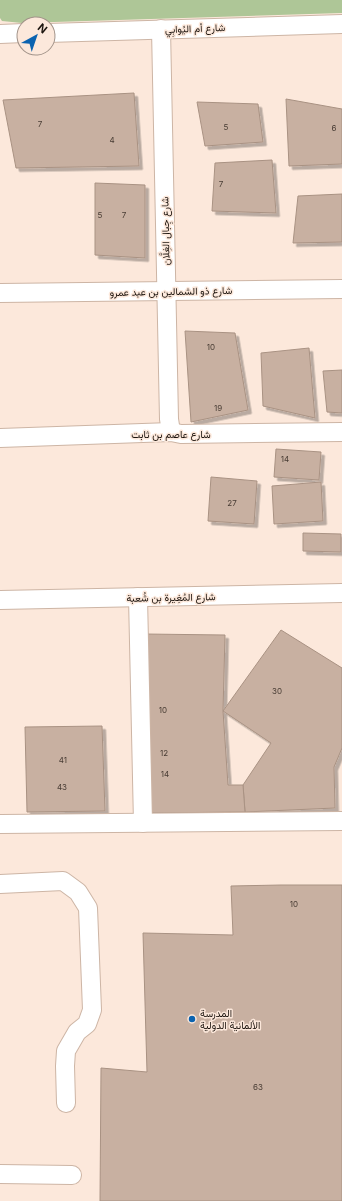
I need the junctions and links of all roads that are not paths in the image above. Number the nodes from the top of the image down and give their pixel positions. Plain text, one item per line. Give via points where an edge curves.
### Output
1 (342, 24) edge
2 (161, 29) junction
3 (56, 32) edge
4 (16, 33) edge
5 (0, 34) edge
6 (342, 289) edge
7 (166, 291) junction
8 (0, 293) edge
9 (171, 432) junction
10 (342, 432) edge
11 (0, 438) edge
12 (342, 593) edge
13 (138, 597) junction
14 (0, 600) edge
15 (342, 821) edge
16 (143, 823) junction
17 (0, 824) edge
18 (0, 884) edge
19 (66, 1103) dead end
20 (0, 1174) edge
21 (72, 1175) dead end

1 - 2 street, شارع أم اليُوابِي
2 - 3 street, شارع أم اليُوابِي
2 - 7 street, شارع جِبال الغِلَّان
4 - 5 street
6 - 7 street, شارع ذو الشمالين بن عبد عمرو
7 - 8 street, شارع ذو الشمالين بن عبد عمرو
7 - 9 street, شارع جِبال الغِلَّان
9 - 10 street, شارع عاصم بن ثابت
9 - 11 street, شارع عاصم بن ثابت
12 - 13 street, شارع المُغِيرة بن شُعبة
13 - 14 street, شارع المُغِيرة بن شُعبة
13 - 16 street
15 - 16 street
16 - 17 street
18 - 19 street via 63,881 78,892 88,908 92,1010 87,1024 77,1032 66,1051
20 - 21 street

